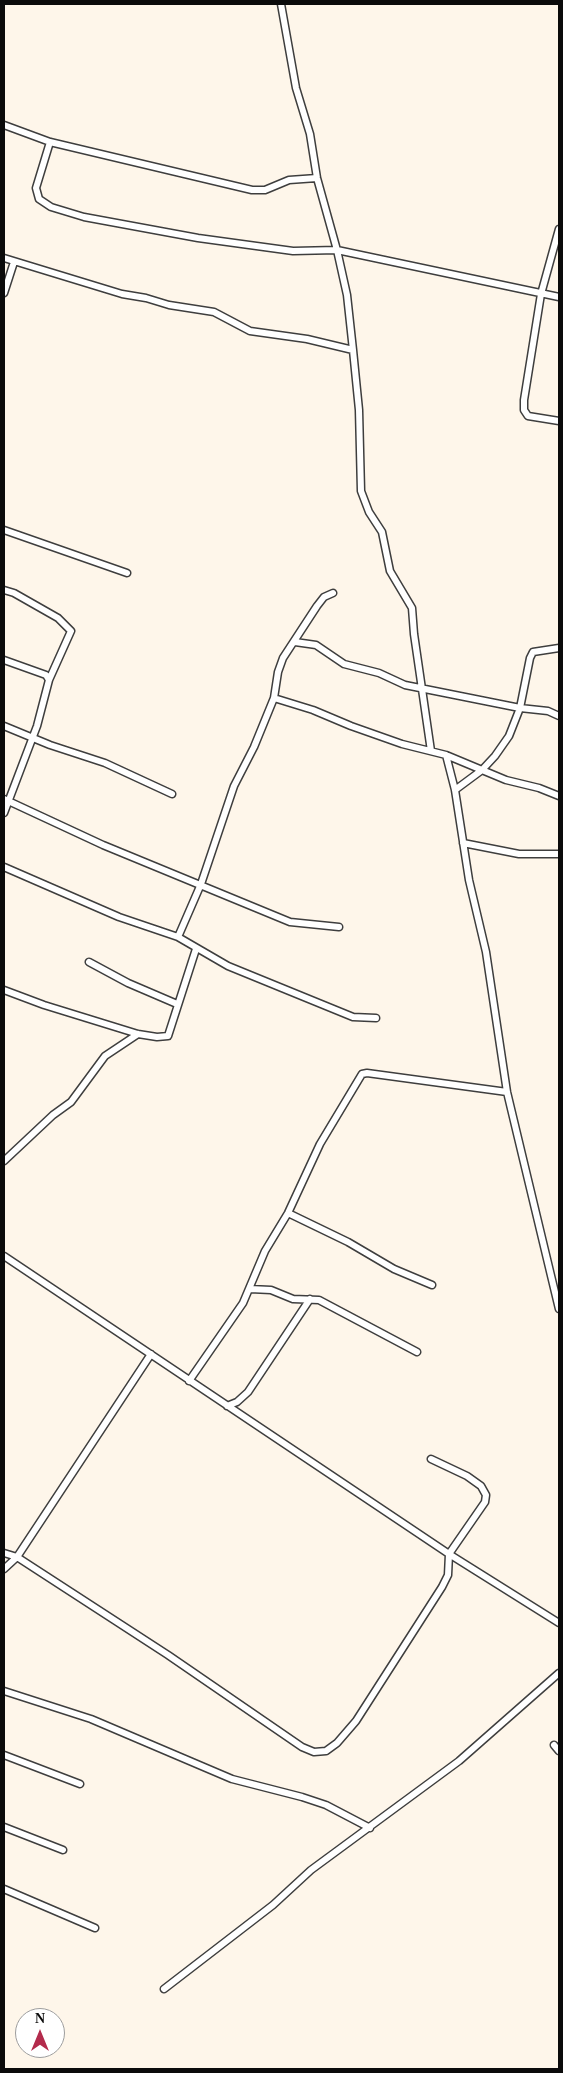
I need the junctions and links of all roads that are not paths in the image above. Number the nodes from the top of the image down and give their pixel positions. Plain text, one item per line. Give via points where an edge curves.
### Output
1 (281, 4) edge
2 (4, 125) edge
3 (50, 142) junction
4 (317, 178) junction
5 (559, 229) edge
6 (337, 250) junction
7 (4, 258) edge
8 (14, 262) junction
9 (4, 293) edge
10 (541, 294) junction
11 (559, 297) edge
12 (353, 350) junction
13 (559, 421) edge
14 (4, 530) edge
15 (127, 573) dead end
16 (4, 590) edge
17 (333, 593) dead end
18 (295, 642) junction
19 (559, 648) edge
20 (4, 660) edge
21 (49, 680) junction
22 (423, 688) junction
23 (274, 698) junction
24 (520, 708) junction
25 (559, 716) edge
26 (4, 726) edge
27 (32, 737) junction
28 (431, 751) junction
29 (446, 755) junction
30 (482, 770) junction
31 (455, 790) junction
32 (172, 794) dead end
33 (559, 796) edge
34 (6, 800) edge
35 (4, 813) edge
36 (462, 843) junction
37 (559, 854) edge
38 (4, 867) edge
39 (201, 884) junction
40 (339, 926) dead end
41 (178, 937) junction
42 (196, 948) junction
43 (90, 962) dead end
44 (4, 990) edge
45 (177, 1004) junction
46 (376, 1018) dead end
47 (138, 1034) junction
48 (507, 1092) junction
49 (4, 1161) edge
50 (288, 1214) junction
51 (4, 1256) edge
52 (432, 1285) dead end
53 (250, 1289) junction
54 (310, 1299) junction
55 (559, 1309) edge
56 (417, 1352) dead end
57 (151, 1354) junction
58 (189, 1381) junction
59 (227, 1406) junction
60 (431, 1459) dead end
61 (4, 1552) edge
62 (449, 1554) junction
63 (18, 1557) junction
64 (4, 1569) edge
65 (559, 1623) edge
66 (559, 1673) edge
67 (4, 1691) edge
68 (554, 1745) dead end
69 (559, 1751) edge
70 (4, 1754) edge
71 (80, 1784) dead end
72 (4, 1827) edge
73 (370, 1828) junction
74 (63, 1850) dead end
75 (4, 1889) edge
76 (95, 1928) dead end
77 (164, 1988) dead end

1 - 4 street
2 - 3 street
3 - 4 street via 252,190 265,190 288,180
3 - 6 street via 36,188 39,199 50,207 84,217 198,238 293,251
4 - 6 street
5 - 10 street
6 - 10 street
6 - 12 street via 347,295
7 - 8 street
8 - 9 street
8 - 12 street via 122,294 214,312 250,331
10 - 11 street
10 - 13 street via 524,410 528,416
12 - 22 street via 359,410 361,491 384,537 390,571 412,608
14 - 15 street
16 - 21 street via 58,618 71,631
17 - 18 street via 324,597 317,606
18 - 22 street via 316,645 344,664
18 - 23 street via 278,672
19 - 24 street via 533,652
20 - 21 street via 46,675
21 - 27 street
22 - 24 street
22 - 28 street
23 - 28 street via 402,744
23 - 39 street via 234,786
24 - 25 street via 548,711
24 - 30 street via 509,736
26 - 27 street
27 - 32 street via 105,763
27 - 34 street
28 - 29 street
29 - 30 street
29 - 31 street
30 - 31 street
30 - 33 street
31 - 36 street
34 - 35 street
34 - 39 street via 103,845
36 - 37 street via 519,854
36 - 48 street via 486,952
38 - 41 street via 119,917
39 - 40 street via 290,922
39 - 41 street
41 - 42 street
42 - 45 street
42 - 46 street via 228,966 353,1016
43 - 45 street
44 - 47 street
45 - 47 street via 168,1036 157,1038
47 - 49 street via 104,1056 71,1102
48 - 50 street via 362,1074 320,1144
48 - 55 street
50 - 52 street
50 - 53 street via 265,1250
51 - 57 street
53 - 54 street via 261,1288 293,1299
53 - 58 street
54 - 56 street via 330,1304
54 - 59 street via 248,1392
57 - 58 street
57 - 63 street
58 - 59 street
59 - 62 street
60 - 62 street via 468,1476 481,1486 486,1495 485,1502
61 - 63 street
62 - 63 street via 448,1575 442,1587 356,1721 332,1747 314,1752
62 - 65 street
63 - 64 street
66 - 73 street via 459,1761
67 - 73 street via 91,1719 232,1779 302,1796
68 - 69 street
70 - 71 street
72 - 74 street
73 - 77 street via 311,1870 274,1905
75 - 76 street

